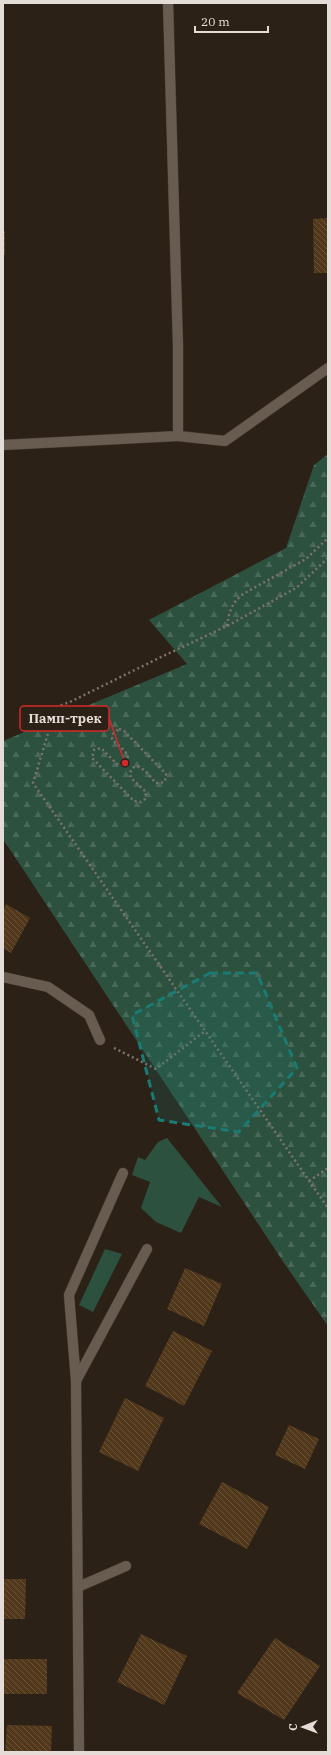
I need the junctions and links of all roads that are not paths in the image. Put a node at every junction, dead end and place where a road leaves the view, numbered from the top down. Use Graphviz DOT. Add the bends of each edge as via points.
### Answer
graph roads {
  1 [pos="168,3"];
  2 [pos="328,368"];
  3 [pos="178,436"];
  4 [pos="3,444"];
  5 [pos="3,977"];
  6 [pos="100,1040"];
  7 [pos="123,1173"];
  8 [pos="147,1249"];
  9 [pos="76,1381"];
  10 [pos="126,1566"];
  11 [pos="78,1588"];
  12 [pos="79,1752"];
  1 -- 3 [label="street" via="178,347"];
  2 -- 3 [label="street" via="225,441"];
  3 -- 4 [label="street"];
  5 -- 6 [label="street" via="48,987 89,1015"];
  7 -- 9 [label="street" via="69,1295"];
  8 -- 9 [label="street"];
  9 -- 11 [label="street"];
  10 -- 11 [label="street"];
  11 -- 12 [label="street"];
}
